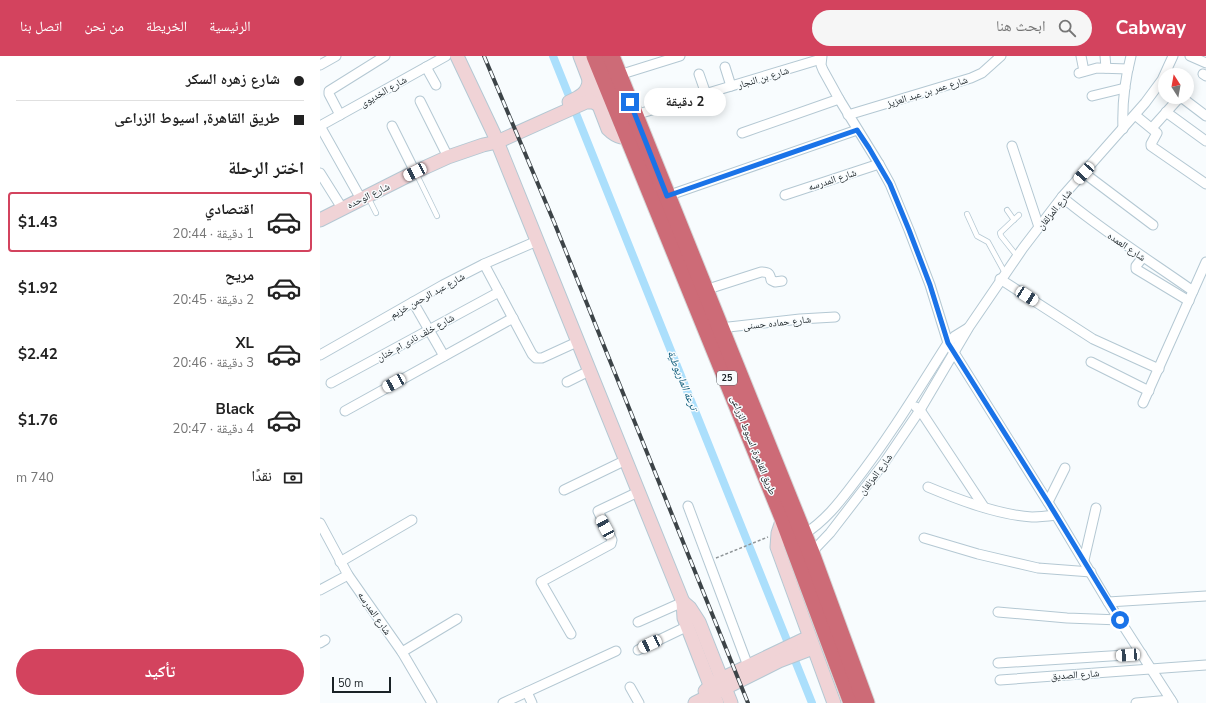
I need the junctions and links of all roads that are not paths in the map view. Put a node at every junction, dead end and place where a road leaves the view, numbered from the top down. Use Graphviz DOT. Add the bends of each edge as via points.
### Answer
graph roads {
  1 [pos="336,56"];
  2 [pos="385,56"];
  3 [pos="446,56"];
  4 [pos="457,56"];
  5 [pos="580,56"];
  6 [pos="595,56"];
  7 [pos="611,56"];
  8 [pos="680,56"];
  9 [pos="1001,56"];
  10 [pos="1081,56"];
  11 [pos="1105,56"];
  12 [pos="1131,56"];
  13 [pos="1173,56"];
  14 [pos="1190,56"];
  15 [pos="822,58"];
  16 [pos="1206,63"];
  17 [pos="320,65"];
  18 [pos="426,66"];
  19 [pos="725,67"];
  20 [pos="1106,68"];
  21 [pos="1128,69"];
  22 [pos="699,74"];
  23 [pos="619,75"];
  24 [pos="589,81"];
  25 [pos="436,85"];
  26 [pos="731,86"];
  27 [pos="1125,88"];
  28 [pos="706,94"];
  29 [pos="1092,96"];
  30 [pos="839,99"];
  31 [pos="581,100"];
  32 [pos="420,101"];
  33 [pos="1173,104"];
  34 [pos="1190,104"];
  35 [pos="599,105"];
  36 [pos="1166,112"];
  37 [pos="340,115"];
  38 [pos="635,115"];
  39 [pos="848,115"];
  40 [pos="1135,115"];
  41 [pos="1206,116"];
  42 [pos="320,126"];
  43 [pos="392,126"];
  44 [pos="1152,128"];
  45 [pos="1123,129"];
  46 [pos="857,130"];
  47 [pos="742,133"];
  48 [pos="635,134"];
  49 [pos="495,138"];
  50 [pos="1206,140"];
  51 [pos="1012,146"];
  52 [pos="448,158"];
  53 [pos="879,164"];
  54 [pos="320,172"];
  55 [pos="415,172"];
  56 [pos="1084,173"];
  57 [pos="1206,184"];
  58 [pos="785,195"];
  59 [pos="667,196"];
  60 [pos="364,197"];
  61 [pos="1062,198"];
  62 [pos="342,208"];
  63 [pos="1007,210"];
  64 [pos="376,213"];
  65 [pos="967,214"];
  66 [pos="1020,215"];
  67 [pos="437,216"];
  68 [pos="320,220"];
  69 [pos="1014,220"];
  70 [pos="1153,225"];
  71 [pos="1039,227"];
  72 [pos="537,241"];
  73 [pos="1017,256"];
  74 [pos="1143,257"];
  75 [pos="1206,262"];
  76 [pos="484,264"];
  77 [pos="1003,276"];
  78 [pos="782,281"];
  79 [pos="705,290"];
  80 [pos="1194,291"];
  81 [pos="499,292"];
  82 [pos="1189,301"];
  83 [pos="413,302"];
  84 [pos="835,317"];
  85 [pos="513,318"];
  86 [pos="969,327"];
  87 [pos="720,328"];
  88 [pos="429,330"];
  89 [pos="578,342"];
  90 [pos="948,343"];
  91 [pos="954,351"];
  92 [pos="320,354"];
  93 [pos="444,356"];
  94 [pos="1091,362"];
  95 [pos="1159,369"];
  96 [pos="589,371"];
  97 [pos="567,382"];
  98 [pos="331,383"];
  99 [pos="1149,391"];
  100 [pos="910,403"];
  101 [pos="1143,403"];
  102 [pos="345,410"];
  103 [pos="920,410"];
  104 [pos="875,456"];
  105 [pos="626,460"];
  106 [pos="884,463"];
  107 [pos="1065,468"];
  108 [pos="928,487"];
  109 [pos="564,490"];
  110 [pos="638,492"];
  111 [pos="1048,502"];
  112 [pos="688,506"];
  113 [pos="984,507"];
  114 [pos="1096,508"];
  115 [pos="788,514"];
  116 [pos="1056,515"];
  117 [pos="412,520"];
  118 [pos="821,522"];
  119 [pos="320,523"];
  120 [pos="830,533"];
  121 [pos="803,535"];
  122 [pos="924,538"];
  123 [pos="811,553"];
  124 [pos="1084,560"];
  125 [pos="340,562"];
  126 [pos="1091,572"];
  127 [pos="348,575"];
  128 [pos="320,590"];
  129 [pos="1206,596"];
  130 [pos="683,602"];
  131 [pos="1108,602"];
  132 [pos="998,612"];
  133 [pos="457,619"];
  134 [pos="1120,620"];
  135 [pos="638,622"];
  136 [pos="686,627"];
  137 [pos="571,634"];
  138 [pos="808,644"];
  139 [pos="638,650"];
  140 [pos="616,651"];
  141 [pos="402,652"];
  142 [pos="1142,654"];
  143 [pos="777,658"];
  144 [pos="998,664"];
  145 [pos="1206,665"];
  146 [pos="748,666"];
  147 [pos="1151,669"];
  148 [pos="1000,680"];
  149 [pos="630,687"];
  150 [pos="717,690"];
  151 [pos="528,692"];
  152 [pos="1172,701"];
  153 [pos="697,702"];
  154 [pos="432,703"];
  155 [pos="503,703"];
  156 [pos="532,703"];
  157 [pos="639,703"];
  158 [pos="731,703"];
  159 [pos="834,703"];
  160 [pos="852,703"];
  161 [pos="866,703"];
  162 [pos="1136,703"];
  1 -- 17 [label="street"];
  2 -- 37 [label="street" via="329,91 328,94"];
  3 -- 18 [label="street, شارع الخديوى"];
  4 -- 49 [label="street"];
  5 -- 24 [label="street"];
  6 -- 48 [label="highway, طريق القاهرة, اسيوط الزراعى / 25"];
  7 -- 23 [label="highway, طريق القاهرة, اسيوط الزراعى / 25"];
  8 -- 23 [label="street"];
  9 -- 39 [label="street, شارع عمر بن عبد العزيز" via="982,73 971,78"];
  10 -- 20 [label="street" via="1082,72"];
  11 -- 20 [label="street"];
  12 -- 21 [label="street"];
  13 -- 40 [label="street, شارع المزلقان" via="1162,80"];
  14 -- 16 [label="street"];
  15 -- 26 [label="street, شارع بن النجار"];
  15 -- 30 [label="street" via="823,70"];
  18 -- 25 [label="street"];
  18 -- 37 [label="street, شارع الخديوى"];
  19 -- 26 [label="street"];
  20 -- 21 [label="street"];
  21 -- 27 [label="street"];
  22 -- 28 [label="street"];
  23 -- 38 [label="highway, طريق القاهرة, اسيوط الزراعى / 25"];
  24 -- 31 [label="street"];
  24 -- 35 [label="street"];
  26 -- 28 [label="street, شارع بن النجار"];
  27 -- 29 [label="street"];
  27 -- 45 [label="street"];
  28 -- 38 [label="street, شارع بن النجار"];
  30 -- 39 [label="street"];
  30 -- 47 [label="street"];
  31 -- 35 [label="street"];
  31 -- 49 [label="street, شارع الوحده"];
  32 -- 52 [label="street"];
  33 -- 36 [label="street"];
  34 -- 41 [label="street"];
  35 -- 48 [label="street" via="608,130 614,135 620,138"];
  36 -- 44 [label="street"];
  36 -- 50 [label="street"];
  37 -- 42 [label="street, شارع الخديوى"];
  38 -- 48 [label="highway, طريق القاهرة, اسيوط الزراعى / 25"];
  39 -- 46 [label="street"];
  40 -- 44 [label="street"];
  40 -- 45 [label="street, شارع المزلقان"];
  42 -- 60 [label="street"];
  43 -- 55 [label="street"];
  44 -- 57 [label="street" via="1157,136 1151,146"];
  45 -- 56 [label="street, شارع المزلقان"];
  46 -- 53 [label="street"];
  46 -- 59 [label="street"];
  48 -- 59 [label="highway, طريق القاهرة, اسيوط الزراعى / 25"];
  48 -- 115 [label="highway, طريق القاهرة, اسيوط الزراعى / 25" via="707,329"];
  49 -- 52 [label="street, شارع الوحده"];
  49 -- 72 [label="street"];
  51 -- 71 [label="street"];
  52 -- 55 [label="street, شارع الوحده"];
  53 -- 58 [label="street, شارع المدرسه"];
  53 -- 90 [label="street" via="909,230"];
  54 -- 62 [label="street"];
  55 -- 60 [label="street, شارع الوحده"];
  55 -- 67 [label="lane"];
  56 -- 61 [label="street, شارع المزلقان"];
  56 -- 70 [label="street"];
  59 -- 79 [label="highway, طريق القاهرة, اسيوط الزراعى / 25"];
  60 -- 62 [label="street, شارع الوحده"];
  60 -- 64 [label="lane"];
  61 -- 71 [label="street, شارع المزلقان"];
  61 -- 74 [label="street, شارع العمده"];
  62 -- 68 [label="street, شارع الوحده"];
  63 -- 69 [label="lane"];
  65 -- 77 [label="lane" via="977,236 988,242"];
  66 -- 69 [label="lane"];
  69 -- 73 [label="lane" via="1000,233"];
  71 -- 73 [label="street, شارع المزلقان"];
  72 -- 76 [label="street, شارع عبد الرحمن خزيم"];
  72 -- 89 [label="street"];
  73 -- 77 [label="street, شارع المزلقان"];
  74 -- 80 [label="street, شارع العمده"];
  74 -- 82 [label="street" via="1136,269"];
  75 -- 80 [label="street"];
  76 -- 81 [label="street"];
  76 -- 83 [label="street, شارع عبد الرحمن خزيم"];
  77 -- 86 [label="street, شارع المزلقان"];
  77 -- 95 [label="street" via="1093,339"];
  78 -- 79 [label="street" via="775,282 771,280 770,274 761,272"];
  79 -- 87 [label="highway, طريق القاهرة, اسيوط الزراعى / 25"];
  80 -- 82 [label="street"];
  81 -- 85 [label="street"];
  81 -- 88 [label="street, شارع خلف نادى ام خنان"];
  82 -- 95 [label="street"];
  83 -- 88 [label="street"];
  83 -- 92 [label="street, شارع عبد الرحمن خزيم"];
  84 -- 87 [label="street, شارع حماده حسنى"];
  85 -- 89 [label="street" via="532,354 539,359"];
  85 -- 93 [label="street"];
  86 -- 90 [label="street, شارع المزلقان"];
  86 -- 91 [label="street, شارع المزلقان"];
  87 -- 115 [label="highway, طريق القاهرة, اسيوط الزراعى / 25"];
  88 -- 93 [label="street"];
  88 -- 98 [label="street, شارع خلف نادى ام خنان"];
  89 -- 96 [label="street"];
  90 -- 91 [label="street"];
  90 -- 100 [label="street, شارع المزلقان"];
  91 -- 103 [label="street, شارع المزلقان"];
  91 -- 111 [label="street"];
  93 -- 102 [label="street"];
  94 -- 99 [label="street"];
  95 -- 99 [label="street"];
  96 -- 97 [label="street"];
  96 -- 105 [label="street"];
  99 -- 101 [label="street"];
  100 -- 103 [label="street"];
  100 -- 104 [label="street, شارع المزلقان"];
  103 -- 106 [label="street, شارع المزلقان"];
  103 -- 113 [label="street"];
  104 -- 106 [label="street"];
  104 -- 118 [label="street, شارع المزلقان"];
  105 -- 109 [label="street"];
  105 -- 110 [label="street"];
  106 -- 120 [label="street, شارع المزلقان"];
  107 -- 111 [label="street"];
  108 -- 113 [label="street"];
  110 -- 130 [label="street"];
  110 -- 137 [label="street" via="598,511 612,540 611,544 541,583"];
  111 -- 116 [label="street"];
  112 -- 146 [label="street"];
  113 -- 116 [label="street" via="1022,516"];
  114 -- 124 [label="street"];
  115 -- 121 [label="highway, طريق القاهرة, اسيوط الزراعى / 25"];
  115 -- 138 [label="street" via="778,533 777,547"];
  115 -- 160 [label="highway, طريق القاهرة, اسيوط الزراعى / 25"];
  116 -- 124 [label="street"];
  117 -- 125 [label="street"];
  118 -- 120 [label="street"];
  118 -- 121 [label="street, شارع المزلقان"];
  119 -- 125 [label="street, شارع المدرسه"];
  120 -- 123 [label="street, شارع المزلقان"];
  121 -- 123 [label="highway, طريق القاهرة, اسيوط الزراعى / 25"];
  122 -- 126 [label="street" via="1038,568"];
  123 -- 161 [label="highway, طريق القاهرة, اسيوط الزراعى / 25"];
  124 -- 126 [label="street"];
  125 -- 127 [label="street, شارع المدرسه"];
  126 -- 131 [label="street"];
  127 -- 128 [label="street"];
  127 -- 141 [label="street, شارع المدرسه"];
  129 -- 131 [label="street"];
  130 -- 135 [label="street"];
  130 -- 136 [label="street" via="682,612"];
  130 -- 150 [label="street" via="699,622"];
  131 -- 134 [label="street"];
  132 -- 134 [label="street"];
  133 -- 141 [label="street"];
  134 -- 142 [label="street"];
  136 -- 139 [label="street"];
  136 -- 150 [label="street"];
  138 -- 143 [label="street"];
  138 -- 159 [label="street"];
  140 -- 151 [label="street"];
  141 -- 154 [label="street, شارع المدرسه"];
  142 -- 144 [label="street"];
  142 -- 147 [label="street"];
  143 -- 146 [label="street"];
  143 -- 150 [label="street"];
  145 -- 147 [label="street, شارع الصديق"];
  146 -- 150 [label="street"];
  147 -- 148 [label="street, شارع الصديق"];
  147 -- 152 [label="street"];
  149 -- 157 [label="street"];
  150 -- 153 [label="street"];
  150 -- 158 [label="street"];
  151 -- 155 [label="street"];
  151 -- 156 [label="street"];
  152 -- 162 [label="street"];
}
